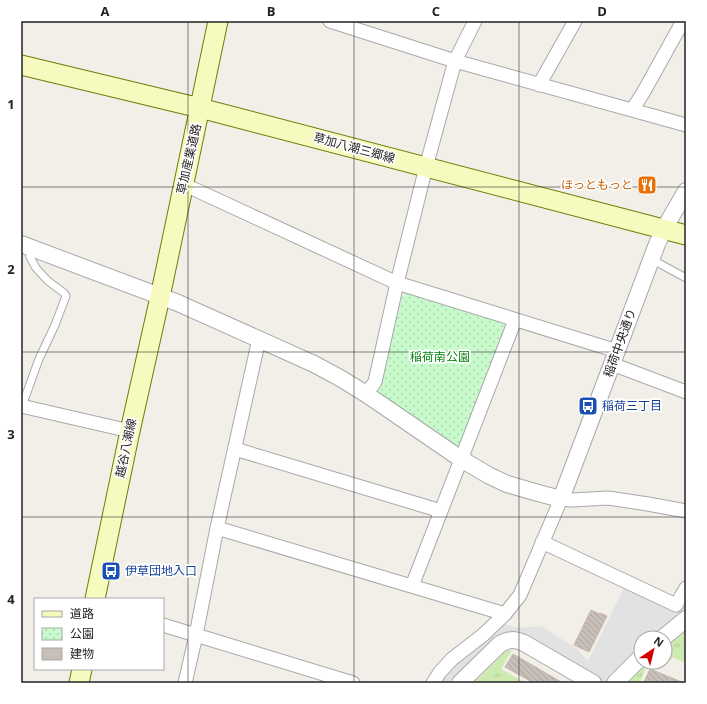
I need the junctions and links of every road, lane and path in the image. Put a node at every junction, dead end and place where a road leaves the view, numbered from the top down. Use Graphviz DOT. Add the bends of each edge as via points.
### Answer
graph roads {
  1 [pos="218,21"];
  2 [pos="330,21"];
  3 [pos="474,21"];
  4 [pos="575,21"];
  5 [pos="683,21"];
  6 [pos="454,61"];
  7 [pos="21,65"];
  8 [pos="539,85"];
  9 [pos="200,108"];
  10 [pos="632,110"];
  11 [pos="686,125"];
  12 [pos="426,167"];
  13 [pos="183,184"];
  14 [pos="686,191"];
  15 [pos="664,229"];
  16 [pos="686,235"];
  17 [pos="25,246"];
  18 [pos="651,259"];
  19 [pos="686,278"];
  20 [pos="397,283"];
  21 [pos="160,297"];
  22 [pos="515,320"];
  23 [pos="259,339"];
  24 [pos="614,358"];
  25 [pos="686,392"];
  26 [pos="366,394"];
  27 [pos="22,406"];
  28 [pos="130,431"];
  29 [pos="235,449"];
  30 [pos="461,459"];
  31 [pos="561,499"];
  32 [pos="441,511"];
  33 [pos="686,511"];
  34 [pos="217,528"];
  35 [pos="542,542"];
  36 [pos="412,586"];
  37 [pos="686,588"];
  38 [pos="95,598"];
  39 [pos="505,614"];
  40 [pos="686,619"];
  41 [pos="164,626"];
  42 [pos="673,630"];
  43 [pos="196,635"];
  44 [pos="633,664"];
  45 [pos="82,670"];
  46 [pos="339,681"];
  47 [pos="79,683"];
  48 [pos="185,683"];
  49 [pos="353,683"];
  50 [pos="432,683"];
  51 [pos="460,683"];
  52 [pos="593,683"];
  53 [pos="615,683"];
  1 -- 9 [label="main road, 草加産業道路"];
  2 -- 6 [label="street"];
  3 -- 6 [label="street"];
  4 -- 8 [label="street"];
  5 -- 10 [label="street"];
  6 -- 8 [label="street"];
  6 -- 12 [label="street"];
  7 -- 9 [label="main road, 草加八潮三郷線"];
  8 -- 10 [label="street"];
  9 -- 12 [label="main road, 草加八潮三郷線"];
  9 -- 13 [label="main road, 草加産業道路"];
  10 -- 11 [label="street"];
  12 -- 15 [label="main road, 草加八潮三郷線"];
  12 -- 20 [label="street"];
  13 -- 20 [label="street"];
  13 -- 21 [label="main road, 草加産業道路"];
  14 -- 15 [label="street, 稲荷中央通り"];
  15 -- 16 [label="main road, 草加八潮三郷線"];
  15 -- 18 [label="street, 稲荷中央通り"];
  17 -- 21 [label="street"];
  17 -- 27 [label="lane" via="36,268 66,296"];
  18 -- 19 [label="lane"];
  18 -- 24 [label="street, 稲荷中央通り"];
  20 -- 22 [label="street"];
  20 -- 26 [label="street" via="375,382"];
  21 -- 23 [label="street"];
  21 -- 28 [label="main road, 越谷八潮線"];
  22 -- 24 [label="street"];
  22 -- 30 [label="street"];
  23 -- 26 [label="street" via="314,364"];
  23 -- 29 [label="street"];
  24 -- 25 [label="street"];
  24 -- 31 [label="street, 稲荷中央通り"];
  26 -- 30 [label="street"];
  27 -- 28 [label="street"];
  28 -- 38 [label="main road, 越谷八潮線"];
  29 -- 32 [label="street"];
  29 -- 34 [label="street"];
  30 -- 31 [label="street" via="508,484"];
  30 -- 32 [label="street"];
  31 -- 33 [label="street" via="608,498"];
  31 -- 35 [label="street"];
  32 -- 36 [label="street"];
  34 -- 36 [label="street"];
  34 -- 43 [label="street"];
  35 -- 37 [label="street" via="676,605"];
  35 -- 39 [label="street" via="520,595"];
  36 -- 39 [label="street"];
  39 -- 50 [label="street" via="452,660"];
  40 -- 42 [label="street"];
  41 -- 43 [label="street"];
  43 -- 46 [label="street"];
  43 -- 48 [label="street"];
  44 -- 53 [label="street"];
  45 -- 47 [label="main road"];
  46 -- 49 [label="street"];
  51 -- 52 [label="street" via="500,644 507,640 517,640"];
}
